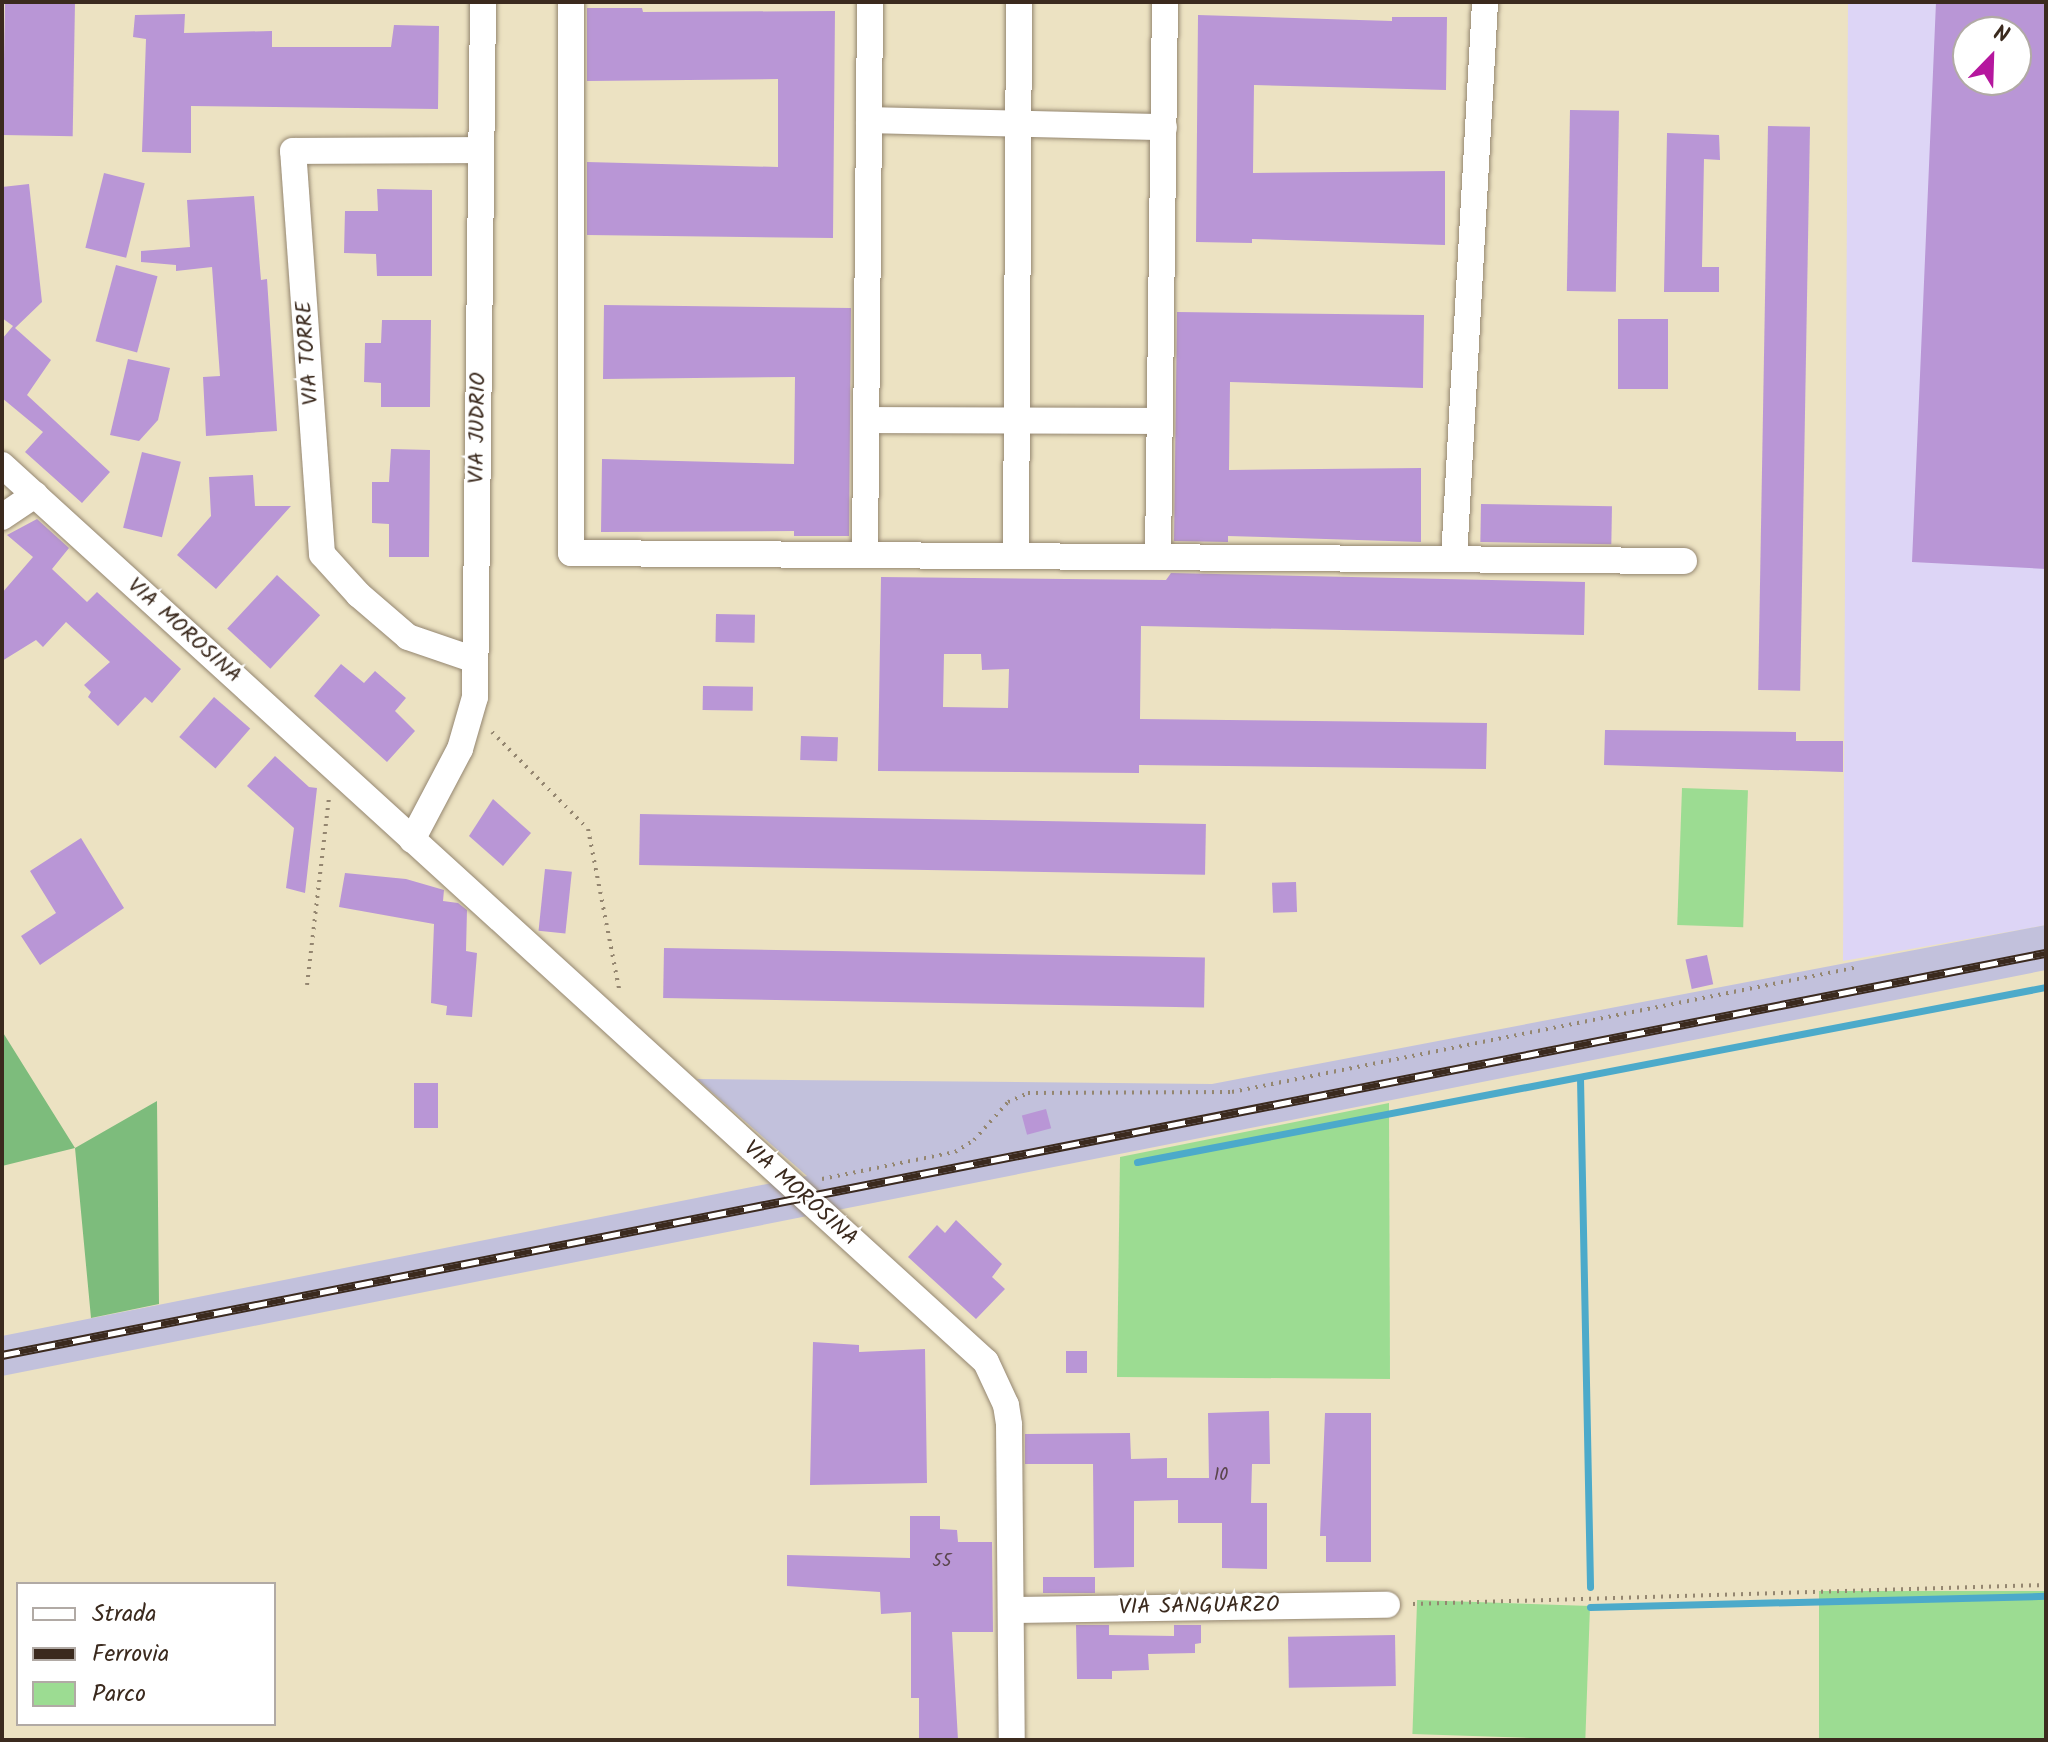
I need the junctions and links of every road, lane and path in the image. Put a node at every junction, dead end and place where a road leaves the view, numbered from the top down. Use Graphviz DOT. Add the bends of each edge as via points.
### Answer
graph roads {
  1 [pos="483,2"];
  2 [pos="571,2"];
  3 [pos="870,2"];
  4 [pos="1019,2"];
  5 [pos="1165,2"];
  6 [pos="1485,2"];
  7 [pos="869,120"];
  8 [pos="1018,124"];
  9 [pos="1164,127"];
  10 [pos="481,150"];
  11 [pos="867,420"];
  12 [pos="1017,420"];
  13 [pos="1160,421"];
  14 [pos="2,465"];
  15 [pos="35,495"];
  16 [pos="2,517"];
  17 [pos="865,555"];
  18 [pos="1016,556"];
  19 [pos="1158,557"];
  20 [pos="1454,559"];
  21 [pos="1684,561"];
  22 [pos="475,660"];
  23 [pos="473,713"];
  24 [pos="332,768"];
  25 [pos="412,840"];
  26 [pos="1858,967"];
  27 [pos="307,985"];
  28 [pos="628,1034"];
  29 [pos="788,1185"];
  30 [pos="2046,1585"];
  31 [pos="1387,1605"];
  32 [pos="1011,1610"];
  33 [pos="1012,1740"];
  1 -- 10 [label="street, VIA JUDRIO"];
  2 -- 17 [label="street" via="571,553"];
  3 -- 7 [label="street"];
  4 -- 8 [label="street"];
  5 -- 9 [label="street"];
  6 -- 20 [label="street"];
  7 -- 8 [label="street"];
  7 -- 11 [label="street"];
  8 -- 9 [label="street"];
  8 -- 12 [label="street"];
  9 -- 13 [label="street"];
  10 -- 22 [label="street, VIA JUDRIO"];
  10 -- 22 [label="street, VIA TORRE" via="293,151 322,554 408,637"];
  11 -- 12 [label="street"];
  11 -- 17 [label="street"];
  12 -- 13 [label="street"];
  12 -- 18 [label="street"];
  13 -- 19 [label="street"];
  14 -- 15 [label="street, VIA MOROSINA"];
  15 -- 16 [label="street"];
  15 -- 24 [label="street, VIA MOROSINA"];
  17 -- 18 [label="street"];
  18 -- 19 [label="street"];
  19 -- 20 [label="street"];
  20 -- 21 [label="street"];
  22 -- 23 [label="street, VIA JUDRIO"];
  23 -- 25 [label="street, VIA JUDRIO"];
  23 -- 28 [label="path" via="588,829"];
  24 -- 25 [label="street, VIA MOROSINA"];
  24 -- 27 [label="path"];
  25 -- 28 [label="street, VIA MOROSINA"];
  26 -- 29 [label="path" via="1232,1092 1028,1093 1008,1102 974,1140 955,1152"];
  28 -- 29 [label="street, VIA MOROSINA"];
  29 -- 32 [label="street, VIA MOROSINA" via="967,1344 997,1381 1009,1425"];
  30 -- 31 [label="path"];
  31 -- 32 [label="street, VIA SANGUARZO"];
  32 -- 33 [label="street, VIA MOROSINA"];
}
